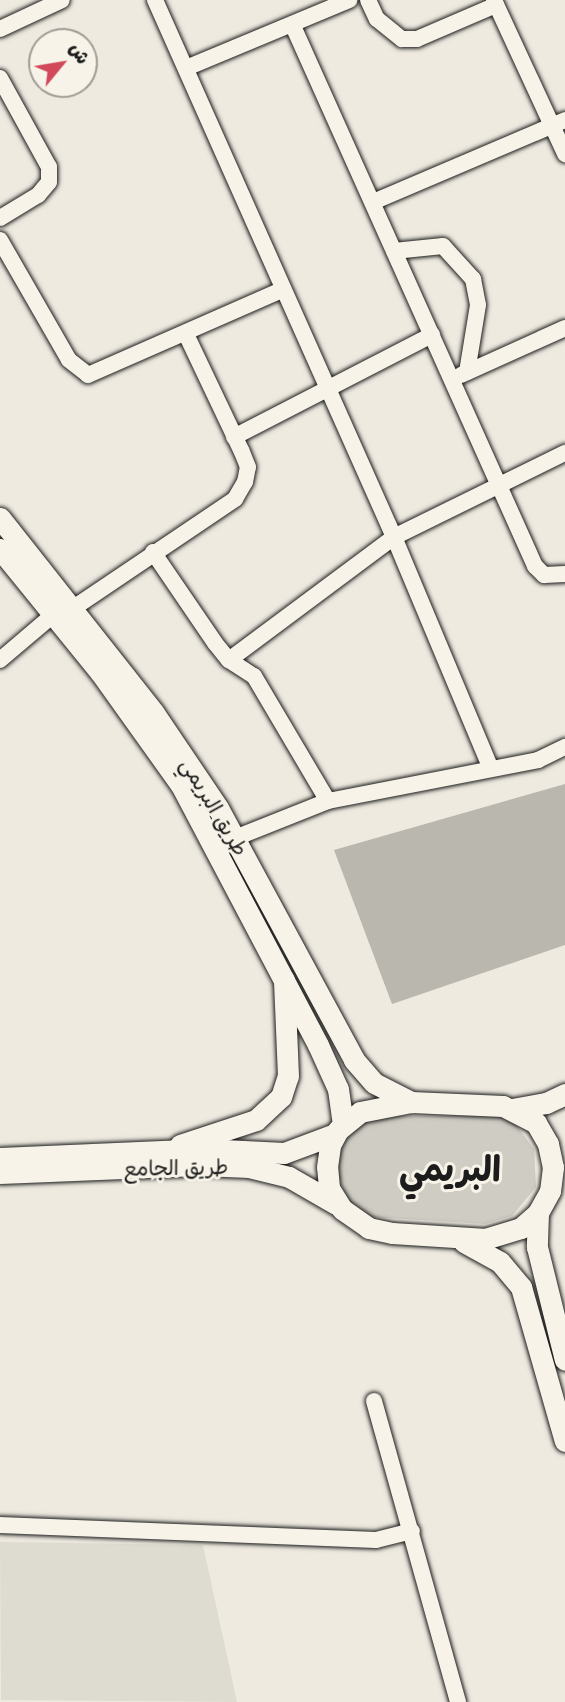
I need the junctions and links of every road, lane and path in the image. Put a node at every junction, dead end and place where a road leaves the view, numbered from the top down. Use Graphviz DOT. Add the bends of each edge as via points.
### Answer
graph roads {
  1 [pos="62,0"];
  2 [pos="155,0"];
  3 [pos="349,0"];
  4 [pos="368,0"];
  5 [pos="495,2"];
  6 [pos="293,26"];
  7 [pos="0,29"];
  8 [pos="186,68"];
  9 [pos="0,78"];
  10 [pos="559,123"];
  11 [pos="565,154"];
  12 [pos="373,202"];
  13 [pos="0,218"];
  14 [pos="0,240"];
  15 [pos="394,251"];
  16 [pos="282,290"];
  17 [pos="565,328"];
  18 [pos="186,334"];
  19 [pos="432,335"];
  20 [pos="460,376"];
  21 [pos="325,387"];
  22 [pos="234,437"];
  23 [pos="565,453"];
  24 [pos="499,484"];
  25 [pos="0,518"];
  26 [pos="394,537"];
  27 [pos="0,549"];
  28 [pos="153,552"];
  29 [pos="565,574"];
  30 [pos="63,612"];
  31 [pos="0,660"];
  32 [pos="229,660"];
  33 [pos="565,747"];
  34 [pos="490,767"];
  35 [pos="328,801"];
  36 [pos="235,838"];
  37 [pos="284,978"];
  38 [pos="565,1094"];
  39 [pos="411,1102"];
  40 [pos="512,1109"];
  41 [pos="339,1129"];
  42 [pos="565,1141"];
  43 [pos="167,1151"];
  44 [pos="0,1158"];
  45 [pos="0,1173"];
  46 [pos="552,1174"];
  47 [pos="342,1209"];
  48 [pos="538,1213"];
  49 [pos="449,1237"];
  50 [pos="565,1360"];
  51 [pos="374,1401"];
  52 [pos="565,1441"];
  53 [pos="0,1525"];
  54 [pos="412,1531"];
  55 [pos="458,1702"];
  1 -- 7 [label="street"];
  2 -- 8 [label="street"];
  3 -- 6 [label="street"];
  4 -- 5 [label="street" via="377,19 391,32 410,39"];
  5 -- 10 [label="street"];
  6 -- 8 [label="street"];
  6 -- 12 [label="street"];
  8 -- 16 [label="street"];
  9 -- 13 [label="street" via="48,167 48,182 38,194"];
  10 -- 11 [label="street"];
  10 -- 12 [label="street"];
  12 -- 15 [label="street"];
  14 -- 18 [label="street" via="69,360 88,375"];
  15 -- 19 [label="street"];
  15 -- 20 [label="street" via="443,246 473,279 478,304"];
  16 -- 18 [label="street"];
  16 -- 21 [label="street"];
  17 -- 20 [label="street"];
  18 -- 22 [label="street"];
  19 -- 20 [label="street"];
  19 -- 21 [label="street"];
  20 -- 24 [label="street"];
  21 -- 22 [label="street"];
  21 -- 26 [label="street"];
  22 -- 28 [label="street" via="248,467 235,499"];
  23 -- 24 [label="street"];
  24 -- 26 [label="street"];
  24 -- 29 [label="street" via="536,566 544,575"];
  25 -- 30 [label="main road, طريق البريمي"];
  26 -- 32 [label="street"];
  26 -- 34 [label="street"];
  27 -- 30 [label="main road, طريق البريمي"];
  28 -- 30 [label="street"];
  28 -- 32 [label="street"];
  30 -- 31 [label="street"];
  30 -- 36 [label="main road, طريق البريمي" via="154,713"];
  30 -- 37 [label="main road, طريق البريمي" via="181,785"];
  32 -- 35 [label="street" via="254,676"];
  33 -- 34 [label="street" via="538,760"];
  34 -- 35 [label="street"];
  35 -- 36 [label="street"];
  36 -- 39 [label="main road, طريق البريمي" via="354,1060 374,1083"];
  37 -- 41 [label="main road, طريق البريمي" via="338,1089"];
  37 -- 43 [label="main road" via="288,1076 281,1097 256,1120"];
  38 -- 40 [label="main road"];
  39 -- 40 [label="main road"];
  39 -- 41 [label="main road" via="386,1104"];
  40 -- 46 [label="main road" via="536,1123 548,1144"];
  41 -- 43 [label="main road, طريق الجامع" via="284,1153"];
  41 -- 47 [label="main road" via="330,1144 328,1178"];
  42 -- 46 [label="main road"];
  43 -- 44 [label="main road, طريق الجامع"];
  45 -- 47 [label="main road, طريق الجامع" via="249,1167 308,1185"];
  46 -- 48 [label="main road" via="550,1191"];
  47 -- 49 [label="main road" via="369,1228"];
  48 -- 49 [label="main road" via="508,1234"];
  48 -- 50 [label="main road" via="537,1247"];
  49 -- 52 [label="main road" via="500,1262 521,1287"];
  51 -- 54 [label="street"];
  53 -- 54 [label="street" via="376,1540"];
  54 -- 55 [label="street"];
}
